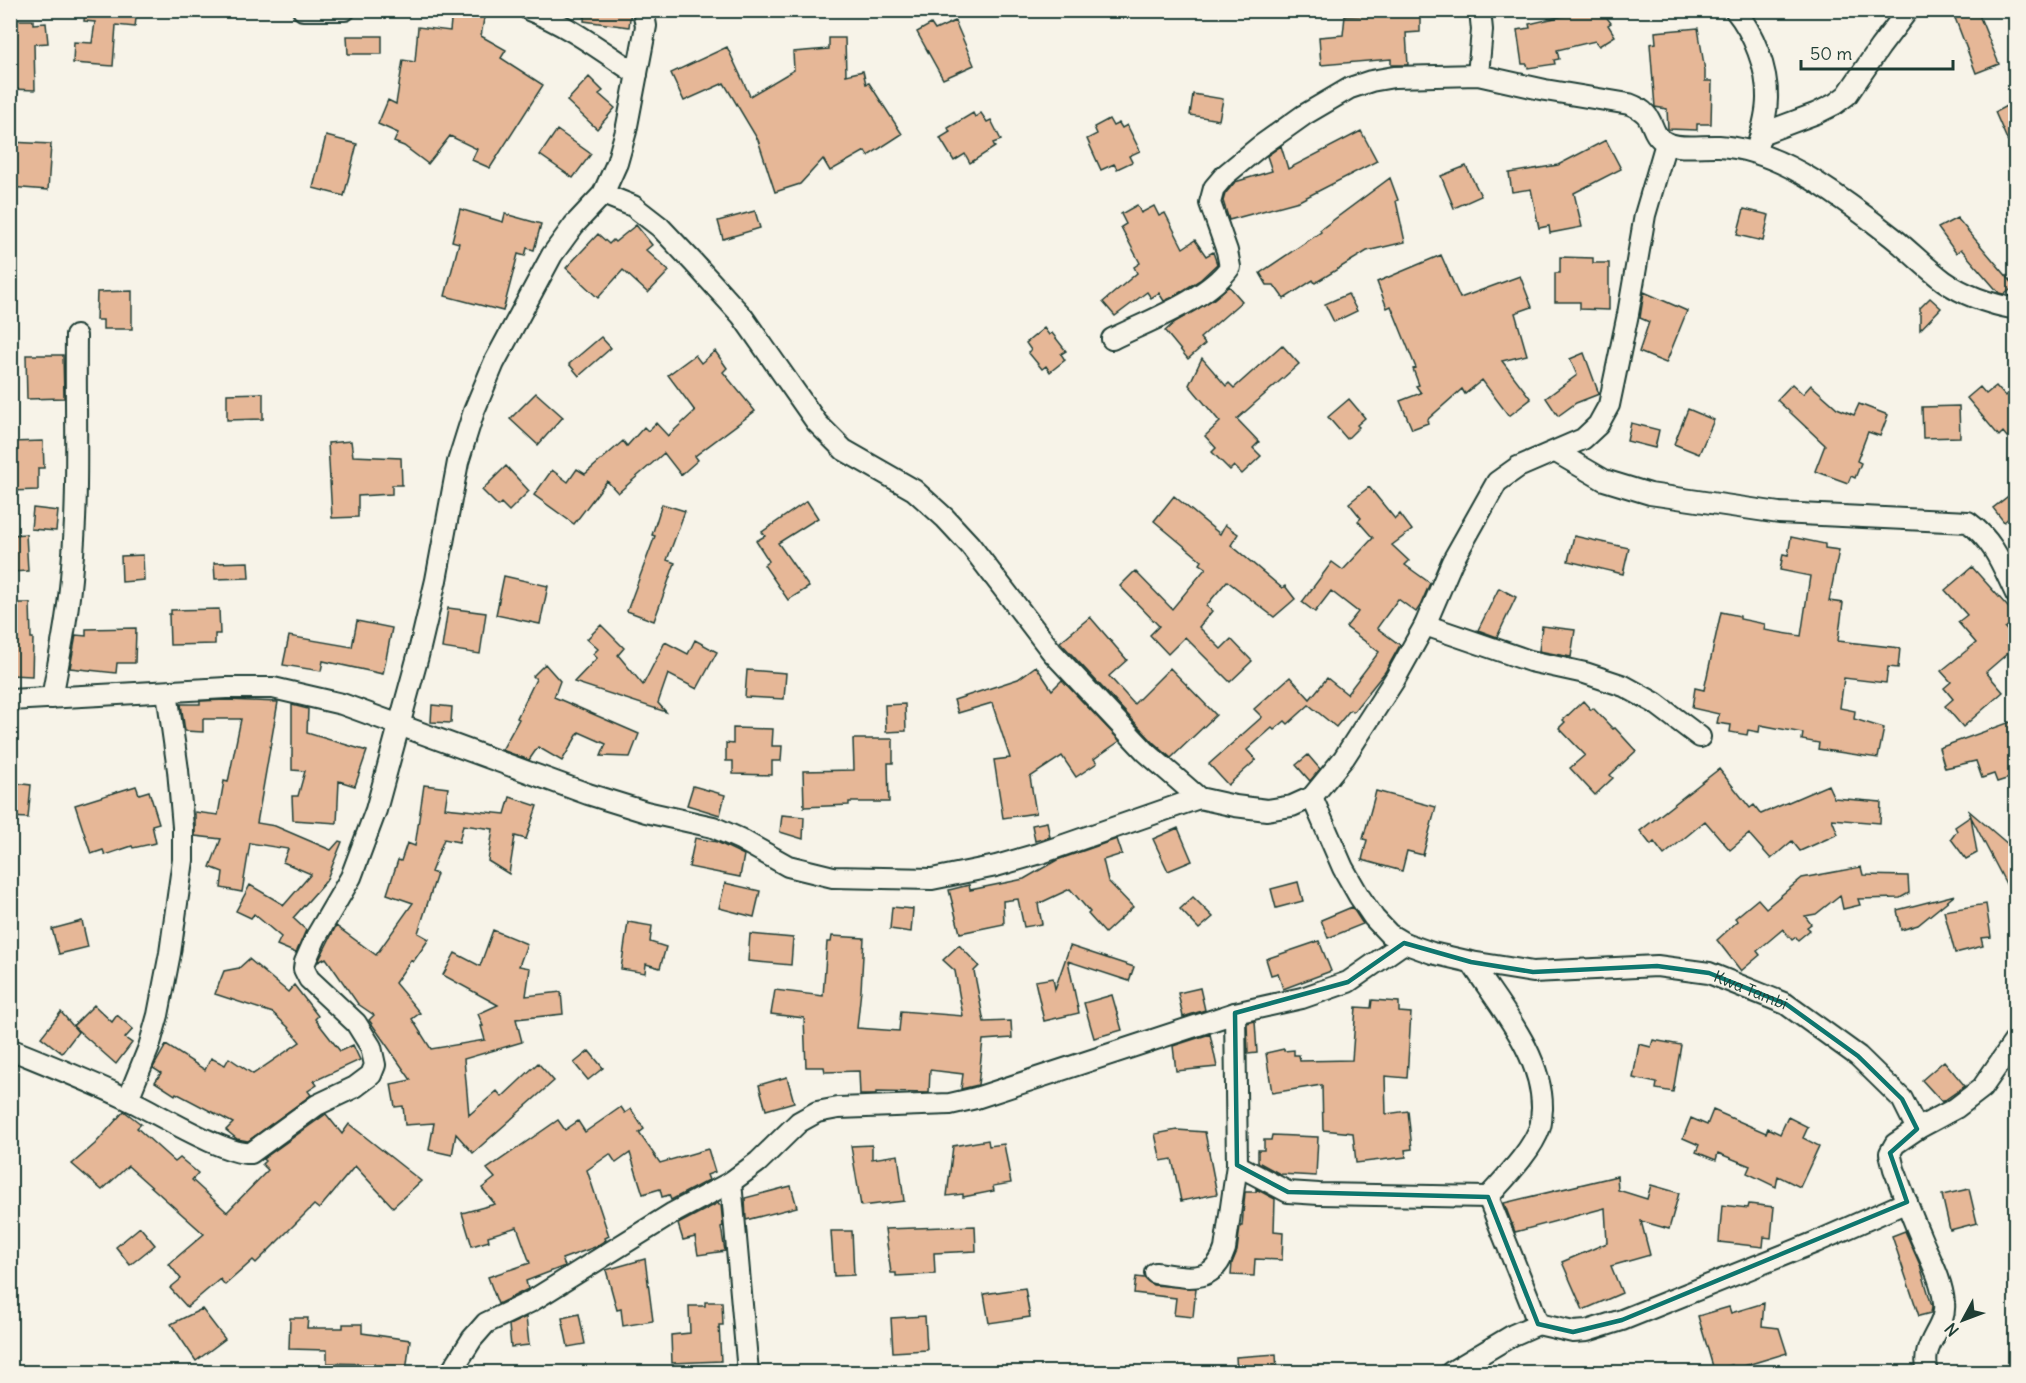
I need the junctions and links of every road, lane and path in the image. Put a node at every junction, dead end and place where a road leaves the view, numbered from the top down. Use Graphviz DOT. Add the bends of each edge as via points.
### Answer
graph roads {
  1 [pos="303,10"];
  2 [pos="345,10"];
  3 [pos="529,10"];
  4 [pos="643,10"];
  5 [pos="1480,10"];
  6 [pos="1735,10"];
  7 [pos="1908,10"];
  8 [pos="637,74"];
  9 [pos="1478,75"];
  10 [pos="1666,143"];
  11 [pos="1758,143"];
  12 [pos="603,194"];
  13 [pos="2016,309"];
  14 [pos="76,336"];
  15 [pos="1113,339"];
  16 [pos="1556,452"];
  17 [pos="2016,594"];
  18 [pos="1425,625"];
  19 [pos="167,692"];
  20 [pos="52,698"];
  21 [pos="10,700"];
  22 [pos="399,724"];
  23 [pos="1700,737"];
  24 [pos="1312,797"];
  25 [pos="1198,798"];
  26 [pos="1404,943"];
  27 [pos="1471,962"];
  28 [pos="1235,1013"];
  29 [pos="2016,1039"];
  30 [pos="10,1049"];
  31 [pos="128,1099"];
  32 [pos="1917,1129"];
  33 [pos="1238,1165"];
  34 [pos="731,1182"];
  35 [pos="1488,1197"];
  36 [pos="1907,1202"];
  37 [pos="1155,1273"];
  38 [pos="1538,1324"];
  39 [pos="1925,1370"];
  40 [pos="451,1372"];
  41 [pos="748,1372"];
  42 [pos="1451,1372"];
  1 -- 2 [label="street"];
  3 -- 8 [label="street" via="589,42"];
  4 -- 8 [label="street" via="646,26"];
  5 -- 9 [label="street"];
  6 -- 11 [label="street" via="1753,40 1764,73 1765,121"];
  7 -- 11 [label="street" via="1847,95"];
  8 -- 12 [label="street" via="620,152"];
  9 -- 10 [label="street" via="1641,108 1649,116 1656,135"];
  9 -- 15 [label="street" via="1394,77 1361,84 1304,115 1225,175 1214,188 1210,203 1230,267 1222,278 1201,295"];
  10 -- 11 [label="street"];
  10 -- 16 [label="street" via="1645,215 1609,405 1598,425 1583,439"];
  11 -- 13 [label="street" via="1891,236 1945,282 1986,303"];
  12 -- 22 [label="street" via="552,255 494,363 474,411 458,462 436,580"];
  12 -- 25 [label="street" via="633,206 660,227 742,316 817,423 844,450 914,490 945,518 1052,652 1146,752"];
  14 -- 20 [label="street" via="72,566"];
  16 -- 17 [label="street" via="1604,480 1650,495 1779,513 1968,522 1993,546"];
  16 -- 18 [label="street" via="1518,467 1497,482 1452,562"];
  18 -- 23 [label="street" via="1530,661 1624,686 1655,703"];
  18 -- 24 [label="street" via="1344,758"];
  19 -- 20 [label="street"];
  19 -- 22 [label="street" via="273,688 342,704"];
  19 -- 31 [label="street" via="178,770 183,860 158,1015"];
  20 -- 21 [label="street"];
  22 -- 25 [label="street" via="588,794 712,827 788,866 833,877 932,879 996,866"];
  22 -- 31 [label="street" via="376,810 351,877 316,937 304,969 309,979 356,1023 371,1047 375,1065 371,1076 317,1106 246,1154 221,1146"];
  24 -- 25 [label="street" via="1292,806 1267,810"];
  24 -- 26 [label="street, Kwa Tambi" via="1359,896 1389,934"];
  26 -- 27 [label="street, Kwa Tambi"];
  26 -- 28 [label="street" via="1348,982 1302,998"];
  27 -- 32 [label="street, Kwa Tambi" via="1533,972 1657,966 1709,973 1786,1004 1858,1056 1902,1100"];
  27 -- 35 [label="street" via="1518,1034 1534,1064 1542,1094 1541,1125 1535,1137"];
  28 -- 33 [label="street"];
  28 -- 34 [label="street" via="976,1098 950,1104 838,1107 817,1112 799,1122"];
  29 -- 32 [label="street" via="1982,1088 1956,1108"];
  30 -- 31 [label="street"];
  32 -- 36 [label="street" via="1895,1144 1890,1153"];
  33 -- 35 [label="street" via="1288,1192"];
  33 -- 37 [label="street" via="1220,1262 1204,1276"];
  34 -- 40 [label="street" via="673,1213 530,1302 486,1323"];
  34 -- 41 [label="street"];
  35 -- 38 [label="street"];
  36 -- 38 [label="street" via="1816,1242 1587,1331"];
  36 -- 39 [label="street" via="1940,1280 1945,1304 1943,1318 1927,1350"];
  38 -- 42 [label="street"];
}
